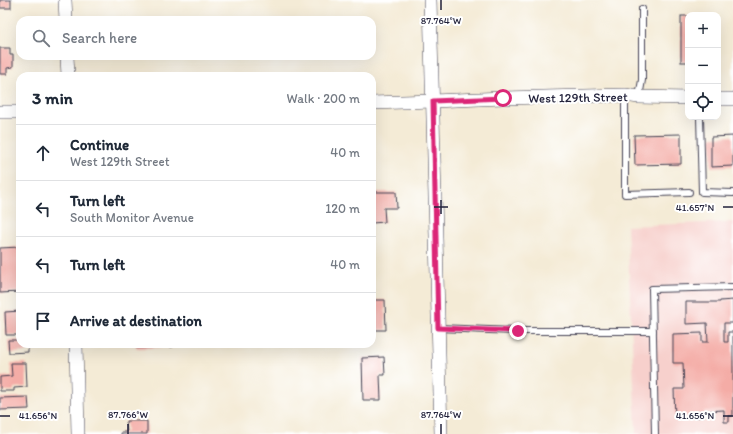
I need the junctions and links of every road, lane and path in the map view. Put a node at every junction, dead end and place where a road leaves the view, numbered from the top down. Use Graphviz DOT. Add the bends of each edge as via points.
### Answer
graph roads {
  1 [pos="65,0"];
  2 [pos="430,0"];
  3 [pos="642,9"];
  4 [pos="66,16"];
  5 [pos="67,60"];
  6 [pos="68,72"];
  7 [pos="625,96"];
  8 [pos="640,97"];
  9 [pos="685,98"];
  10 [pos="721,99"];
  11 [pos="733,99"];
  12 [pos="433,101"];
  13 [pos="376,103"];
  14 [pos="0,112"];
  15 [pos="16,112"];
  16 [pos="700,120"];
  17 [pos="689,192"];
  18 [pos="733,193"];
  19 [pos="733,287"];
  20 [pos="438,328"];
  21 [pos="653,331"];
  22 [pos="76,348"];
  23 [pos="78,434"];
  24 [pos="441,434"];
  25 [pos="656,434"];
  1 -- 4 [label="street"];
  2 -- 12 [label="street"];
  3 -- 8 [label="lane"];
  5 -- 6 [label="street"];
  7 -- 8 [label="street, West 129th Street"];
  7 -- 12 [label="street, West 129th Street"];
  7 -- 17 [label="lane" via="625,194"];
  8 -- 9 [label="street, West 129th Street"];
  10 -- 11 [label="street"];
  12 -- 13 [label="street, West 129th Street"];
  12 -- 20 [label="street"];
  14 -- 15 [label="street"];
  16 -- 18 [label="lane" via="702,192"];
  19 -- 21 [label="lane" via="652,289"];
  20 -- 21 [label="lane"];
  20 -- 24 [label="street"];
  21 -- 25 [label="lane"];
  22 -- 23 [label="street"];
}
